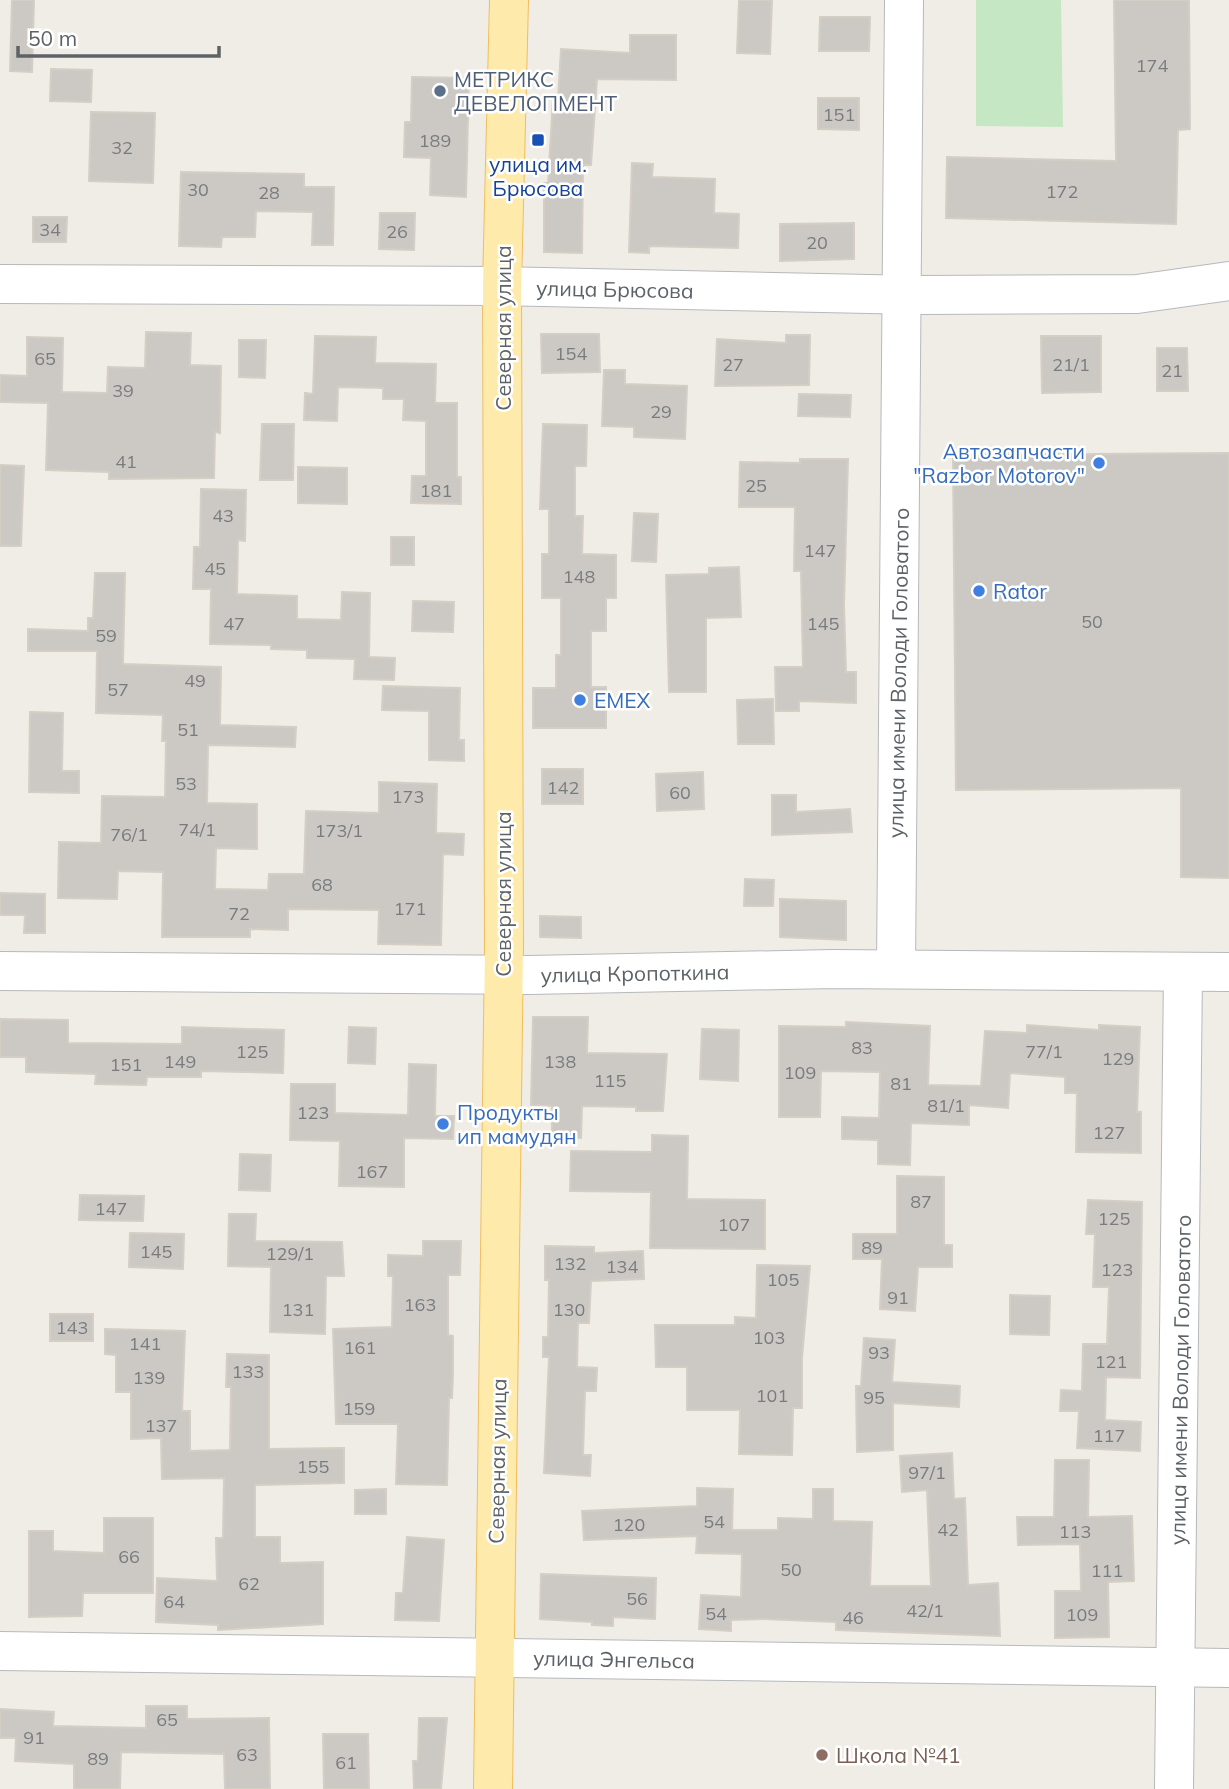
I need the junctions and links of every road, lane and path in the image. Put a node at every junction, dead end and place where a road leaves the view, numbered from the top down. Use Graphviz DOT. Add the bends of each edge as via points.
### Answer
graph roads {
  1 [pos="509,0"];
  2 [pos="904,0"];
  3 [pos="1229,281"];
  4 [pos="0,284"];
  5 [pos="502,286"];
  6 [pos="900,294"];
  7 [pos="896,969"];
  8 [pos="0,971"];
  9 [pos="1183,972"];
  10 [pos="1229,972"];
  11 [pos="502,974"];
  12 [pos="0,1651"];
  13 [pos="495,1658"];
  14 [pos="1176,1668"];
  15 [pos="1229,1668"];
  16 [pos="493,1789"];
  17 [pos="1174,1789"];
  1 -- 5 [label="main road, Северная улица"];
  2 -- 6 [label="street, улица имени Володи Головатого"];
  3 -- 6 [label="street, улица Брюсова" via="1137,294"];
  4 -- 5 [label="street, улица Брюсова"];
  5 -- 6 [label="street, улица Брюсова"];
  5 -- 11 [label="main road, Северная улица"];
  6 -- 7 [label="street, улица имени Володи Головатого"];
  7 -- 9 [label="street, улица Кропоткина"];
  7 -- 11 [label="street, улица Кропоткина"];
  8 -- 11 [label="street, улица Кропоткина"];
  9 -- 10 [label="street, улица Кропоткина"];
  9 -- 14 [label="street, улица имени Володи Головатого"];
  11 -- 13 [label="main road, Северная улица"];
  12 -- 13 [label="street, улица Энгельса"];
  13 -- 14 [label="street, улица Энгельса"];
  13 -- 16 [label="main road, Северная улица"];
  14 -- 15 [label="street, улица Энгельса"];
  14 -- 17 [label="street, улица имени Володи Головатого"];
}
